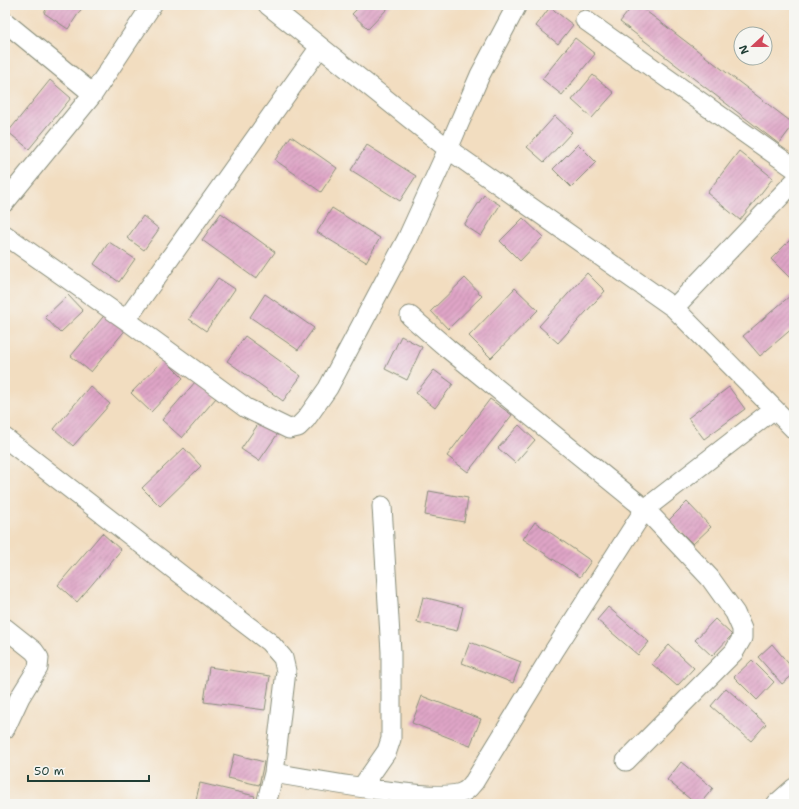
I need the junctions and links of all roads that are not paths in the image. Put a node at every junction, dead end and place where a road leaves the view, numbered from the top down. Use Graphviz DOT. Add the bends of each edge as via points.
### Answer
graph roads {
  1 [pos="152,5"];
  2 [pos="268,5"];
  3 [pos="517,5"];
  4 [pos="585,20"];
  5 [pos="5,22"];
  6 [pos="320,47"];
  7 [pos="93,94"];
  8 [pos="448,149"];
  9 [pos="794,168"];
  10 [pos="794,182"];
  11 [pos="5,202"];
  12 [pos="5,235"];
  13 [pos="674,308"];
  14 [pos="410,316"];
  15 [pos="126,320"];
  16 [pos="774,409"];
  17 [pos="794,429"];
  18 [pos="5,438"];
  19 [pos="382,506"];
  20 [pos="645,509"];
  21 [pos="5,628"];
  22 [pos="5,729"];
  23 [pos="626,761"];
  24 [pos="274,772"];
  25 [pos="362,787"];
  26 [pos="794,788"];
  27 [pos="266,804"];
  28 [pos="776,804"];
  1 -- 7 [label="street"];
  2 -- 6 [label="street"];
  3 -- 8 [label="street" via="480,75"];
  4 -- 9 [label="street"];
  5 -- 7 [label="street"];
  6 -- 8 [label="street"];
  6 -- 15 [label="street"];
  7 -- 11 [label="street"];
  8 -- 13 [label="street"];
  8 -- 15 [label="street" via="407,239 331,381 298,427 289,429 246,408"];
  10 -- 13 [label="street"];
  12 -- 15 [label="street"];
  13 -- 16 [label="street"];
  14 -- 20 [label="street"];
  16 -- 17 [label="street"];
  16 -- 20 [label="street"];
  18 -- 24 [label="street" via="270,642 283,658 286,672"];
  19 -- 25 [label="street" via="391,652 391,739"];
  20 -- 23 [label="street" via="710,578 735,613 742,629 742,638 734,652"];
  20 -- 25 [label="street" via="474,782 465,792 430,795"];
  21 -- 22 [label="street" via="39,658 38,668 20,697"];
  24 -- 25 [label="street"];
  24 -- 27 [label="street"];
  26 -- 28 [label="street"];
}
